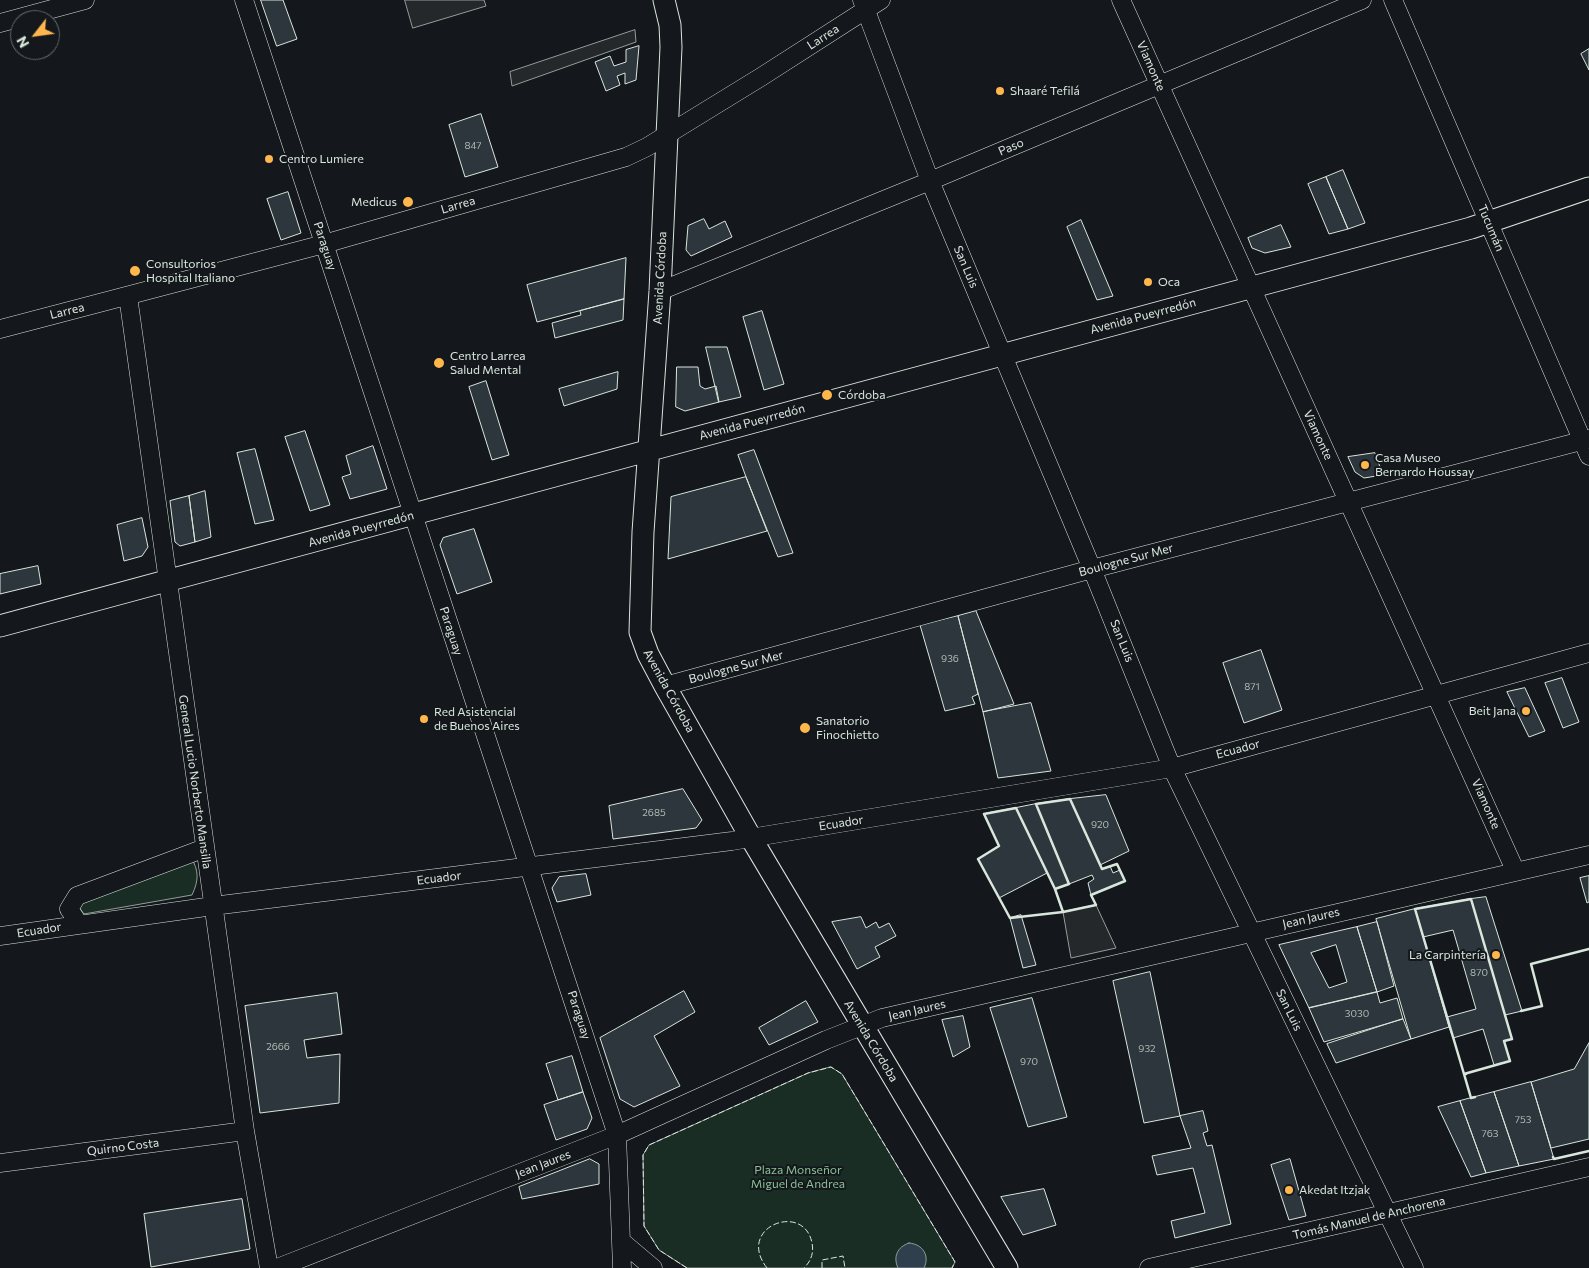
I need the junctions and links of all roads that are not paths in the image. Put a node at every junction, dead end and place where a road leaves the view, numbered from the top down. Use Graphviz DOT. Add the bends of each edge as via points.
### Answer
graph roads {
  1 [pos="85,0"];
  2 [pos="244,0"];
  3 [pos="664,0"];
  4 [pos="881,0"];
  5 [pos="1121,0"];
  6 [pos="1362,0"];
  7 [pos="1393,0"];
  8 [pos="864,5"];
  9 [pos="0,23"];
  10 [pos="1160,84"];
  11 [pos="667,135"];
  12 [pos="930,181"];
  13 [pos="1589,188"];
  14 [pos="1489,223"];
  15 [pos="324,244"];
  16 [pos="1250,287"];
  17 [pos="660,291"];
  18 [pos="128,296"];
  19 [pos="0,329"];
  20 [pos="1002,354"];
  21 [pos="1587,445"];
  22 [pos="648,451"];
  23 [pos="1349,502"];
  24 [pos="412,515"];
  25 [pos="1092,569"];
  26 [pos="168,582"];
  27 [pos="0,626"];
  28 [pos="1589,653"];
  29 [pos="665,686"];
  30 [pos="1437,694"];
  31 [pos="1172,768"];
  32 [pos="751,838"];
  33 [pos="205,848"];
  34 [pos="1589,854"];
  35 [pos="531,867"];
  36 [pos="1515,870"];
  37 [pos="213,906"];
  38 [pos="79,924"];
  39 [pos="1252,932"];
  40 [pos="0,936"];
  41 [pos="861,1026"];
  42 [pos="245,1131"];
  43 [pos="617,1135"];
  44 [pos="0,1163"];
  45 [pos="1589,1167"];
  46 [pos="1388,1214"];
  47 [pos="621,1241"];
  48 [pos="268,1268"];
  49 [pos="277,1268"];
  50 [pos="622,1268"];
  51 [pos="653,1268"];
  52 [pos="1008,1268"];
  53 [pos="1149,1268"];
  54 [pos="1414,1268"];
  1 -- 9 [label="street"];
  2 -- 15 [label="street, Paraguay"];
  3 -- 11 [label="main road, Avenida Córdoba" via="670,34"];
  4 -- 8 [label="street, Larrea"];
  5 -- 10 [label="street, Viamonte"];
  6 -- 10 [label="street, Paso"];
  7 -- 14 [label="street, Tucumán"];
  8 -- 11 [label="street, Larrea"];
  8 -- 12 [label="street, San Luis"];
  10 -- 12 [label="street, Paso"];
  10 -- 16 [label="street, Viamonte"];
  11 -- 15 [label="street, Larrea" via="626,157"];
  11 -- 17 [label="main road, Avenida Córdoba"];
  12 -- 17 [label="street, Paso"];
  12 -- 20 [label="street, San Luis"];
  13 -- 14 [label="main road, Avenida Pueyrredón"];
  14 -- 16 [label="main road, Avenida Pueyrredón"];
  14 -- 21 [label="street, Tucumán"];
  15 -- 18 [label="street, Larrea"];
  15 -- 24 [label="street, Paraguay"];
  16 -- 20 [label="main road, Avenida Pueyrredón"];
  16 -- 23 [label="street, Viamonte"];
  17 -- 22 [label="main road, Avenida Córdoba"];
  18 -- 19 [label="street, Larrea"];
  18 -- 26 [label="street, General Lucio Norberto Mansilla"];
  20 -- 22 [label="main road, Avenida Pueyrredón"];
  20 -- 25 [label="street, San Luis"];
  21 -- 23 [label="street, Boulogne Sur Mer"];
  22 -- 24 [label="main road, Avenida Pueyrredón"];
  22 -- 29 [label="main road, Avenida Córdoba" via="639,620 643,644"];
  23 -- 25 [label="street, Boulogne Sur Mer"];
  23 -- 30 [label="street, Viamonte"];
  24 -- 26 [label="main road, Avenida Pueyrredón"];
  24 -- 35 [label="street, Paraguay"];
  25 -- 29 [label="street, Boulogne Sur Mer"];
  25 -- 31 [label="street, San Luis"];
  26 -- 27 [label="main road, Avenida Pueyrredón"];
  26 -- 33 [label="street, General Lucio Norberto Mansilla"];
  28 -- 30 [label="street, Ecuador"];
  29 -- 32 [label="main road, Avenida Córdoba"];
  30 -- 31 [label="street, Ecuador"];
  30 -- 36 [label="street, Viamonte"];
  31 -- 32 [label="street, Ecuador"];
  31 -- 39 [label="street, San Luis"];
  32 -- 35 [label="street, Ecuador"];
  32 -- 41 [label="main road, Avenida Córdoba"];
  33 -- 37 [label="street, General Lucio Norberto Mansilla"];
  33 -- 38 [label="street, Ecuador" via="77,896 69,909"];
  34 -- 36 [label="street, Jean Jaures"];
  35 -- 37 [label="street, Ecuador"];
  35 -- 43 [label="street, Paraguay"];
  36 -- 39 [label="street, Jean Jaures"];
  37 -- 38 [label="street, Ecuador"];
  37 -- 42 [label="street, General Lucio Norberto Mansilla"];
  38 -- 40 [label="street, Ecuador"];
  39 -- 41 [label="street, Jean Jaures" via="882,1018"];
  39 -- 46 [label="street, San Luis"];
  41 -- 43 [label="street, Jean Jaures"];
  41 -- 52 [label="main road, Avenida Córdoba"];
  42 -- 44 [label="street, Quirno Costa"];
  42 -- 48 [label="street, General Lucio Norberto Mansilla"];
  43 -- 47 [label="street, Paraguay"];
  43 -- 49 [label="street, Jean Jaures"];
  45 -- 46 [label="street, Tomás Manuel de Anchorena"];
  46 -- 53 [label="street, Tomás Manuel de Anchorena"];
  46 -- 54 [label="street, San Luis"];
  47 -- 50 [label="street, Paraguay"];
  47 -- 51 [label="street"];
}
